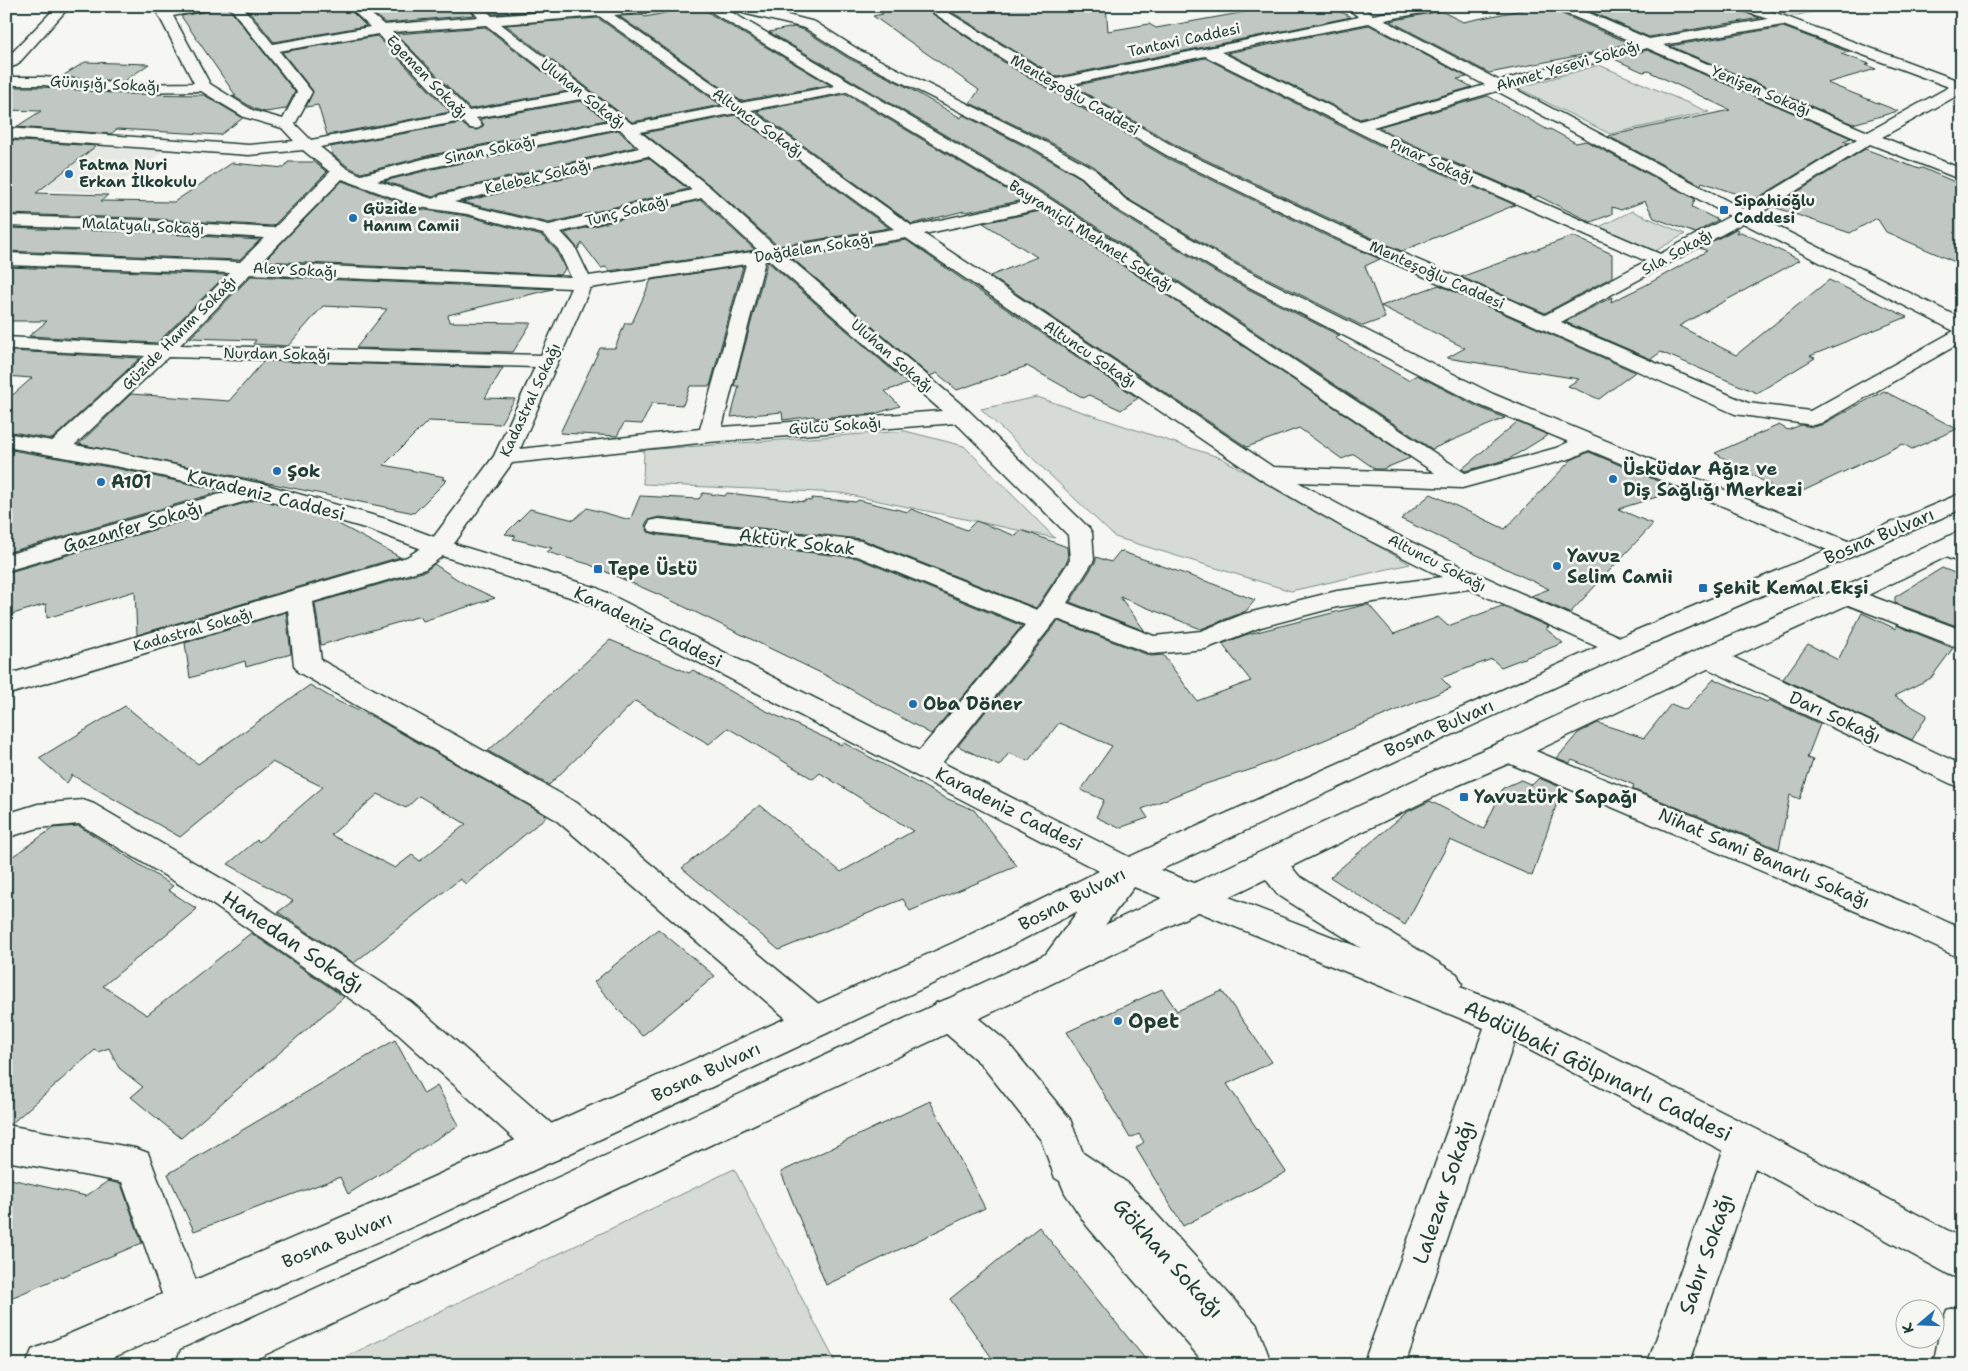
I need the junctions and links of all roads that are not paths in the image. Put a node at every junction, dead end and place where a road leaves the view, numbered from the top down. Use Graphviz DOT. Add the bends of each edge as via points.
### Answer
graph roads {
  1 [pos="64,6"];
  2 [pos="204,6"];
  3 [pos="235,6"];
  4 [pos="354,6"];
  5 [pos="474,6"];
  6 [pos="677,6"];
  7 [pos="711,6"];
  8 [pos="729,6"];
  9 [pos="929,6"];
  10 [pos="1350,6"];
  11 [pos="1437,6"];
  12 [pos="1561,6"];
  13 [pos="1744,6"];
  14 [pos="597,9"];
  15 [pos="1371,19"];
  16 [pos="488,20"];
  17 [pos="1783,21"];
  18 [pos="381,29"];
  19 [pos="1648,43"];
  20 [pos="268,49"];
  21 [pos="1207,51"];
  22 [pos="6,65"];
  23 [pos="6,81"];
  24 [pos="1054,84"];
  25 [pos="1498,86"];
  26 [pos="204,87"];
  27 [pos="1961,87"];
  28 [pos="846,88"];
  29 [pos="584,94"];
  30 [pos="738,108"];
  31 [pos="464,116"];
  32 [pos="287,125"];
  33 [pos="625,126"];
  34 [pos="1357,127"];
  35 [pos="6,133"];
  36 [pos="1869,138"];
  37 [pos="307,146"];
  38 [pos="498,149"];
  39 [pos="651,150"];
  40 [pos="1962,175"];
  41 [pos="350,176"];
  42 [pos="705,192"];
  43 [pos="425,203"];
  44 [pos="1044,203"];
  45 [pos="1743,216"];
  46 [pos="6,221"];
  47 [pos="549,230"];
  48 [pos="909,232"];
  49 [pos="279,234"];
  50 [pos="766,256"];
  51 [pos="6,260"];
  52 [pos="1661,261"];
  53 [pos="244,268"];
  54 [pos="583,283"];
  55 [pos="1545,323"];
  56 [pos="1962,328"];
  57 [pos="1962,334"];
  58 [pos="6,343"];
  59 [pos="163,351"];
  60 [pos="549,360"];
  61 [pos="961,416"];
  62 [pos="709,435"];
  63 [pos="6,440"];
  64 [pos="1588,442"];
  65 [pos="57,449"];
  66 [pos="505,457"];
  67 [pos="1268,474"];
  68 [pos="1462,481"];
  69 [pos="259,490"];
  70 [pos="1962,500"];
  71 [pos="658,526"];
  72 [pos="439,547"];
  73 [pos="1955,547"];
  74 [pos="1846,549"];
  75 [pos="6,563"];
  76 [pos="1470,581"];
  77 [pos="1848,596"];
  78 [pos="300,599"];
  79 [pos="1047,614"];
  80 [pos="1962,640"];
  81 [pos="1620,646"];
  82 [pos="1708,657"];
  83 [pos="6,685"];
  84 [pos="1509,752"];
  85 [pos="924,765"];
  86 [pos="1962,778"];
  87 [pos="6,826"];
  88 [pos="1270,863"];
  89 [pos="1128,871"];
  90 [pos="1195,897"];
  91 [pos="1962,945"];
  92 [pos="1056,964"];
  93 [pos="948,1014"];
  94 [pos="1504,1020"];
  95 [pos="815,1022"];
  96 [pos="6,1143"];
  97 [pos="1745,1144"];
  98 [pos="548,1145"];
  99 [pos="1068,1165"];
  100 [pos="1962,1260"];
  101 [pos="185,1305"];
  102 [pos="1962,1325"];
  103 [pos="47,1365"];
  104 [pos="196,1365"];
  105 [pos="1238,1365"];
  106 [pos="1251,1365"];
  107 [pos="1384,1365"];
  108 [pos="1668,1365"];
  109 [pos="1954,1365"];
  1 -- 22 [label="street"];
  2 -- 26 [label="street" via="165,14"];
  3 -- 20 [label="street"];
  4 -- 18 [label="street, Egemen Sokağı"];
  5 -- 16 [label="street, Uluhan Sokağı"];
  6 -- 14 [label="street"];
  7 -- 28 [label="street, Bayramiçli Mehmet Sokağı"];
  8 -- 64 [label="street" via="810,25 854,53 1088,173 1119,203 1225,267 1485,399"];
  9 -- 24 [label="street, Menteşoğlu Caddesi"];
  10 -- 15 [label="street"];
  11 -- 15 [label="street, Tantavi Caddesi"];
  12 -- 19 [label="street, Yenişen Sokağı"];
  13 -- 17 [label="street"];
  14 -- 16 [label="street"];
  14 -- 30 [label="street, Altuncu Sokağı"];
  15 -- 21 [label="street, Tantavi Caddesi"];
  15 -- 25 [label="street"];
  16 -- 18 [label="street"];
  16 -- 29 [label="street, Uluhan Sokağı"];
  17 -- 19 [label="street, Ahmet Yesevi Sokağı"];
  17 -- 27 [label="street"];
  18 -- 20 [label="street"];
  18 -- 31 [label="street, Egemen Sokağı"];
  19 -- 25 [label="street, Ahmet Yesevi Sokağı"];
  19 -- 36 [label="street, Yenişen Sokağı"];
  20 -- 32 [label="street" via="305,92"];
  21 -- 24 [label="street, Tantavi Caddesi"];
  21 -- 34 [label="street, Pınar Sokağı"];
  23 -- 26 [label="street, Günışığı Sokağı" via="124,88"];
  24 -- 55 [label="street, Menteşoğlu Caddesi" via="1174,153 1338,232"];
  25 -- 34 [label="street, Ahmet Yesevi Sokağı"];
  25 -- 45 [label="street"];
  26 -- 32 [label="street" via="249,114"];
  27 -- 36 [label="street, Sıla Sokağı"];
  28 -- 30 [label="street, Sinan Sokağı"];
  28 -- 44 [label="street, Bayramiçli Mehmet Sokağı"];
  29 -- 31 [label="street"];
  29 -- 33 [label="street, Uluhan Sokağı"];
  30 -- 33 [label="street, Sinan Sokağı"];
  30 -- 48 [label="street, Altuncu Sokağı"];
  31 -- 37 [label="street"];
  31 -- 38 [label="street, Egemen Sokağı"];
  32 -- 37 [label="street"];
  33 -- 38 [label="street, Sinan Sokağı"];
  33 -- 39 [label="street, Uluhan Sokağı"];
  34 -- 52 [label="street, Pınar Sokağı"];
  35 -- 37 [label="street" via="249,150"];
  36 -- 40 [label="street, Yenişen Sokağı"];
  36 -- 45 [label="street, Sıla Sokağı"];
  37 -- 41 [label="street"];
  38 -- 41 [label="street, Sinan Sokağı"];
  39 -- 42 [label="street, Uluhan Sokağı"];
  39 -- 43 [label="street, Kelebek Sokağı"];
  41 -- 43 [label="street"];
  41 -- 49 [label="street, Güzide Hanım Sokağı"];
  42 -- 47 [label="street, Tunç Sokağı"];
  42 -- 50 [label="street, Uluhan Sokağı"];
  43 -- 47 [label="street" via="467,209"];
  44 -- 48 [label="street, Dağdelen Sokağı"];
  44 -- 68 [label="street, Bayramiçli Mehmet Sokağı"];
  45 -- 52 [label="street, Sıla Sokağı"];
  45 -- 56 [label="street"];
  46 -- 49 [label="street, Malatyalı Sokağı"];
  47 -- 54 [label="street" via="566,247"];
  48 -- 50 [label="street, Dağdelen Sokağı"];
  48 -- 67 [label="street, Altuncu Sokağı"];
  49 -- 53 [label="street, Güzide Hanım Sokağı"];
  50 -- 54 [label="street, Dağdelen Sokağı"];
  50 -- 61 [label="street, Uluhan Sokağı"];
  50 -- 62 [label="street"];
  51 -- 53 [label="street, Alev Sokağı"];
  52 -- 55 [label="street, Sıla Sokağı"];
  53 -- 54 [label="street, Alev Sokağı"];
  53 -- 59 [label="street, Güzide Hanım Sokağı"];
  54 -- 60 [label="street, Kadastral Sokağı"];
  55 -- 57 [label="street, Menteşoğlu Caddesi" via="1743,409 1813,418"];
  58 -- 59 [label="street, Nurdan Sokağı"];
  59 -- 60 [label="street, Nurdan Sokağı"];
  59 -- 65 [label="street, Güzide Hanım Sokağı"];
  60 -- 66 [label="street, Kadastral Sokağı"];
  61 -- 62 [label="street, Gülcü Sokağı"];
  61 -- 79 [label="street, Uluhan Sokağı" via="1080,533 1082,560"];
  62 -- 66 [label="street, Gülcü Sokağı"];
  63 -- 65 [label="street, Karadeniz Caddesi"];
  64 -- 68 [label="street" via="1564,453"];
  64 -- 74 [label="street"];
  65 -- 69 [label="street, Karadeniz Caddesi"];
  66 -- 72 [label="street, Kadastral Sokağı"];
  67 -- 68 [label="street"];
  67 -- 76 [label="street, Altuncu Sokağı"];
  69 -- 72 [label="street, Karadeniz Caddesi" via="378,524"];
  69 -- 75 [label="street, Gazanfer Sokağı"];
  70 -- 74 [label="street, Bosna Bulvarı"];
  71 -- 79 [label="street, Aktürk Sokak" via="861,550"];
  72 -- 78 [label="street, Kadastral Sokağı" via="416,563"];
  72 -- 85 [label="street, Karadeniz Caddesi" via="588,594"];
  73 -- 77 [label="street, Bosna Bulvarı"];
  74 -- 81 [label="street, Bosna Bulvarı"];
  76 -- 79 [label="street, Aktürk Sokak" via="1338,598 1253,620 1205,640 1152,645"];
  76 -- 81 [label="street, Altuncu Sokağı"];
  77 -- 80 [label="street"];
  77 -- 82 [label="street, Bosna Bulvarı"];
  78 -- 83 [label="street, Kadastral Sokağı"];
  78 -- 95 [label="street" via="308,665 566,811"];
  79 -- 85 [label="street, Uluhan Sokağı"];
  81 -- 89 [label="street, Bosna Bulvarı"];
  82 -- 84 [label="street, Bosna Bulvarı"];
  82 -- 86 [label="street, Darı Sokağı"];
  84 -- 88 [label="street, Bosna Bulvarı"];
  84 -- 91 [label="street, Nihat Sami Banarlı Sokağı" via="1906,918"];
  85 -- 89 [label="street, Karadeniz Caddesi"];
  87 -- 98 [label="street, Hanedan Sokağı" via="38,816 83,812 222,895 399,1012"];
  88 -- 90 [label="street, Bosna Bulvarı"];
  88 -- 94 [label="street" via="1288,885"];
  89 -- 90 [label="street, Karadeniz Caddesi"];
  89 -- 92 [label="street"];
  89 -- 95 [label="street, Bosna Bulvarı" via="965,953"];
  90 -- 92 [label="street, Bosna Bulvarı"];
  90 -- 94 [label="street, Abdülbaki Gölpınarlı Caddesi"];
  92 -- 93 [label="street, Bosna Bulvarı"];
  93 -- 99 [label="street, Gökhan Sokağı" via="977,1062 1042,1141"];
  93 -- 104 [label="street, Bosna Bulvarı"];
  94 -- 97 [label="street, Abdülbaki Gölpınarlı Caddesi"];
  94 -- 107 [label="street, Lalezar Sokağı"];
  95 -- 98 [label="street, Bosna Bulvarı"];
  96 -- 101 [label="street" via="135,1166"];
  97 -- 100 [label="street, Abdülbaki Gölpınarlı Caddesi"];
  97 -- 108 [label="street, Sabır Sokağı"];
  98 -- 101 [label="street, Bosna Bulvarı"];
  99 -- 105 [label="street, Gökhan Sokağı" via="1101,1212 1230,1361"];
  99 -- 106 [label="street, Gökhan Sokağı" via="1115,1197 1242,1340"];
  101 -- 103 [label="street, Bosna Bulvarı"];
  102 -- 109 [label="street"];
}
